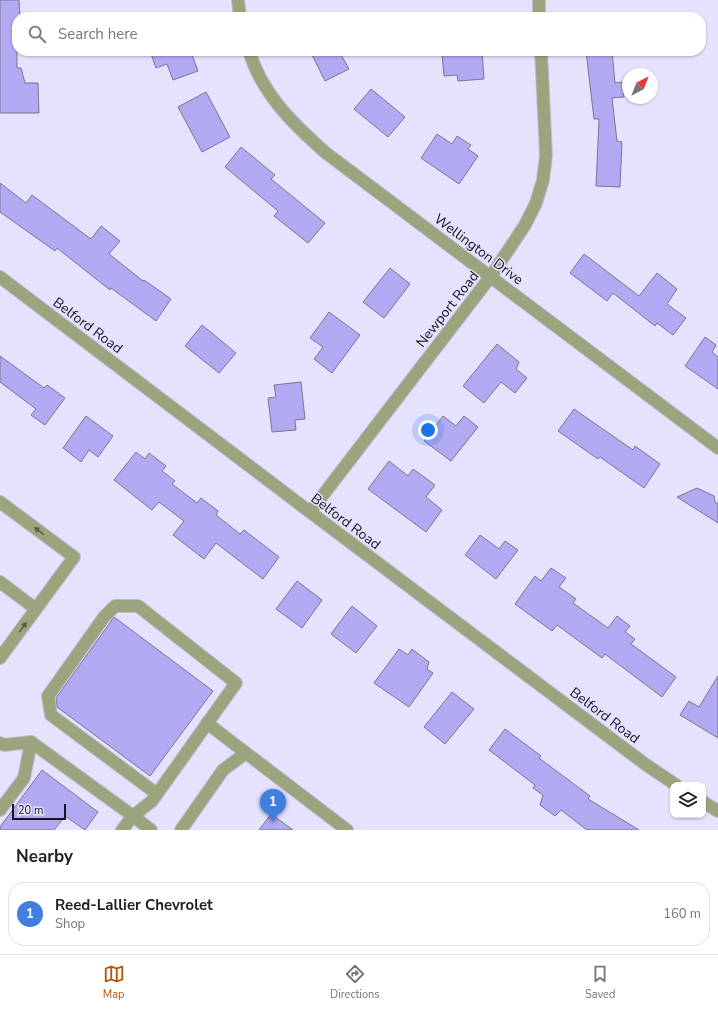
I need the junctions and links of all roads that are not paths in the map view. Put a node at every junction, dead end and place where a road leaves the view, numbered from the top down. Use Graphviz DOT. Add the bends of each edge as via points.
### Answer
graph roads {
  1 [pos="238,0"];
  2 [pos="539,0"];
  3 [pos="239,12"];
  4 [pos="539,12"];
  5 [pos="250,56"];
  6 [pos="541,56"];
  7 [pos="491,276"];
  8 [pos="0,277"];
  9 [pos="718,448"];
  10 [pos="0,502"];
  11 [pos="310,512"];
  12 [pos="0,582"];
  13 [pos="36,609"];
  14 [pos="0,658"];
  15 [pos="207,723"];
  16 [pos="31,742"];
  17 [pos="1,746"];
  18 [pos="246,753"];
  19 [pos="672,782"];
  20 [pos="157,794"];
  21 [pos="706,804"];
  22 [pos="0,810"];
  23 [pos="718,811"];
  24 [pos="132,816"];
  25 [pos="122,830"];
  26 [pos="151,830"];
  27 [pos="181,830"];
  28 [pos="347,830"];
  1 -- 3 [label="street"];
  2 -- 4 [label="street"];
  5 -- 7 [label="street, Wellington Drive" via="261,80 298,129 326,153"];
  6 -- 7 [label="street, Newport Road" via="546,155 542,180 536,203 525,225"];
  7 -- 9 [label="street, Wellington Drive"];
  7 -- 11 [label="street, Newport Road"];
  8 -- 11 [label="street, Belford Road"];
  13 -- 10 [label="street, one-way" via="74,557"];
  11 -- 19 [label="street, Belford Road"];
  12 -- 13 [label="street"];
  14 -- 13 [label="street, one-way"];
  15 -- 18 [label="street"];
  15 -- 20 [label="street"];
  15 -- 20 [label="street" via="236,683 138,606 115,606 48,696 51,715"];
  16 -- 17 [label="street"];
  16 -- 22 [label="street" via="24,778"];
  16 -- 24 [label="street"];
  18 -- 27 [label="street" via="223,770"];
  18 -- 28 [label="street"];
  20 -- 24 [label="street"];
  21 -- 23 [label="street"];
  24 -- 25 [label="street"];
  24 -- 26 [label="street"];
}
